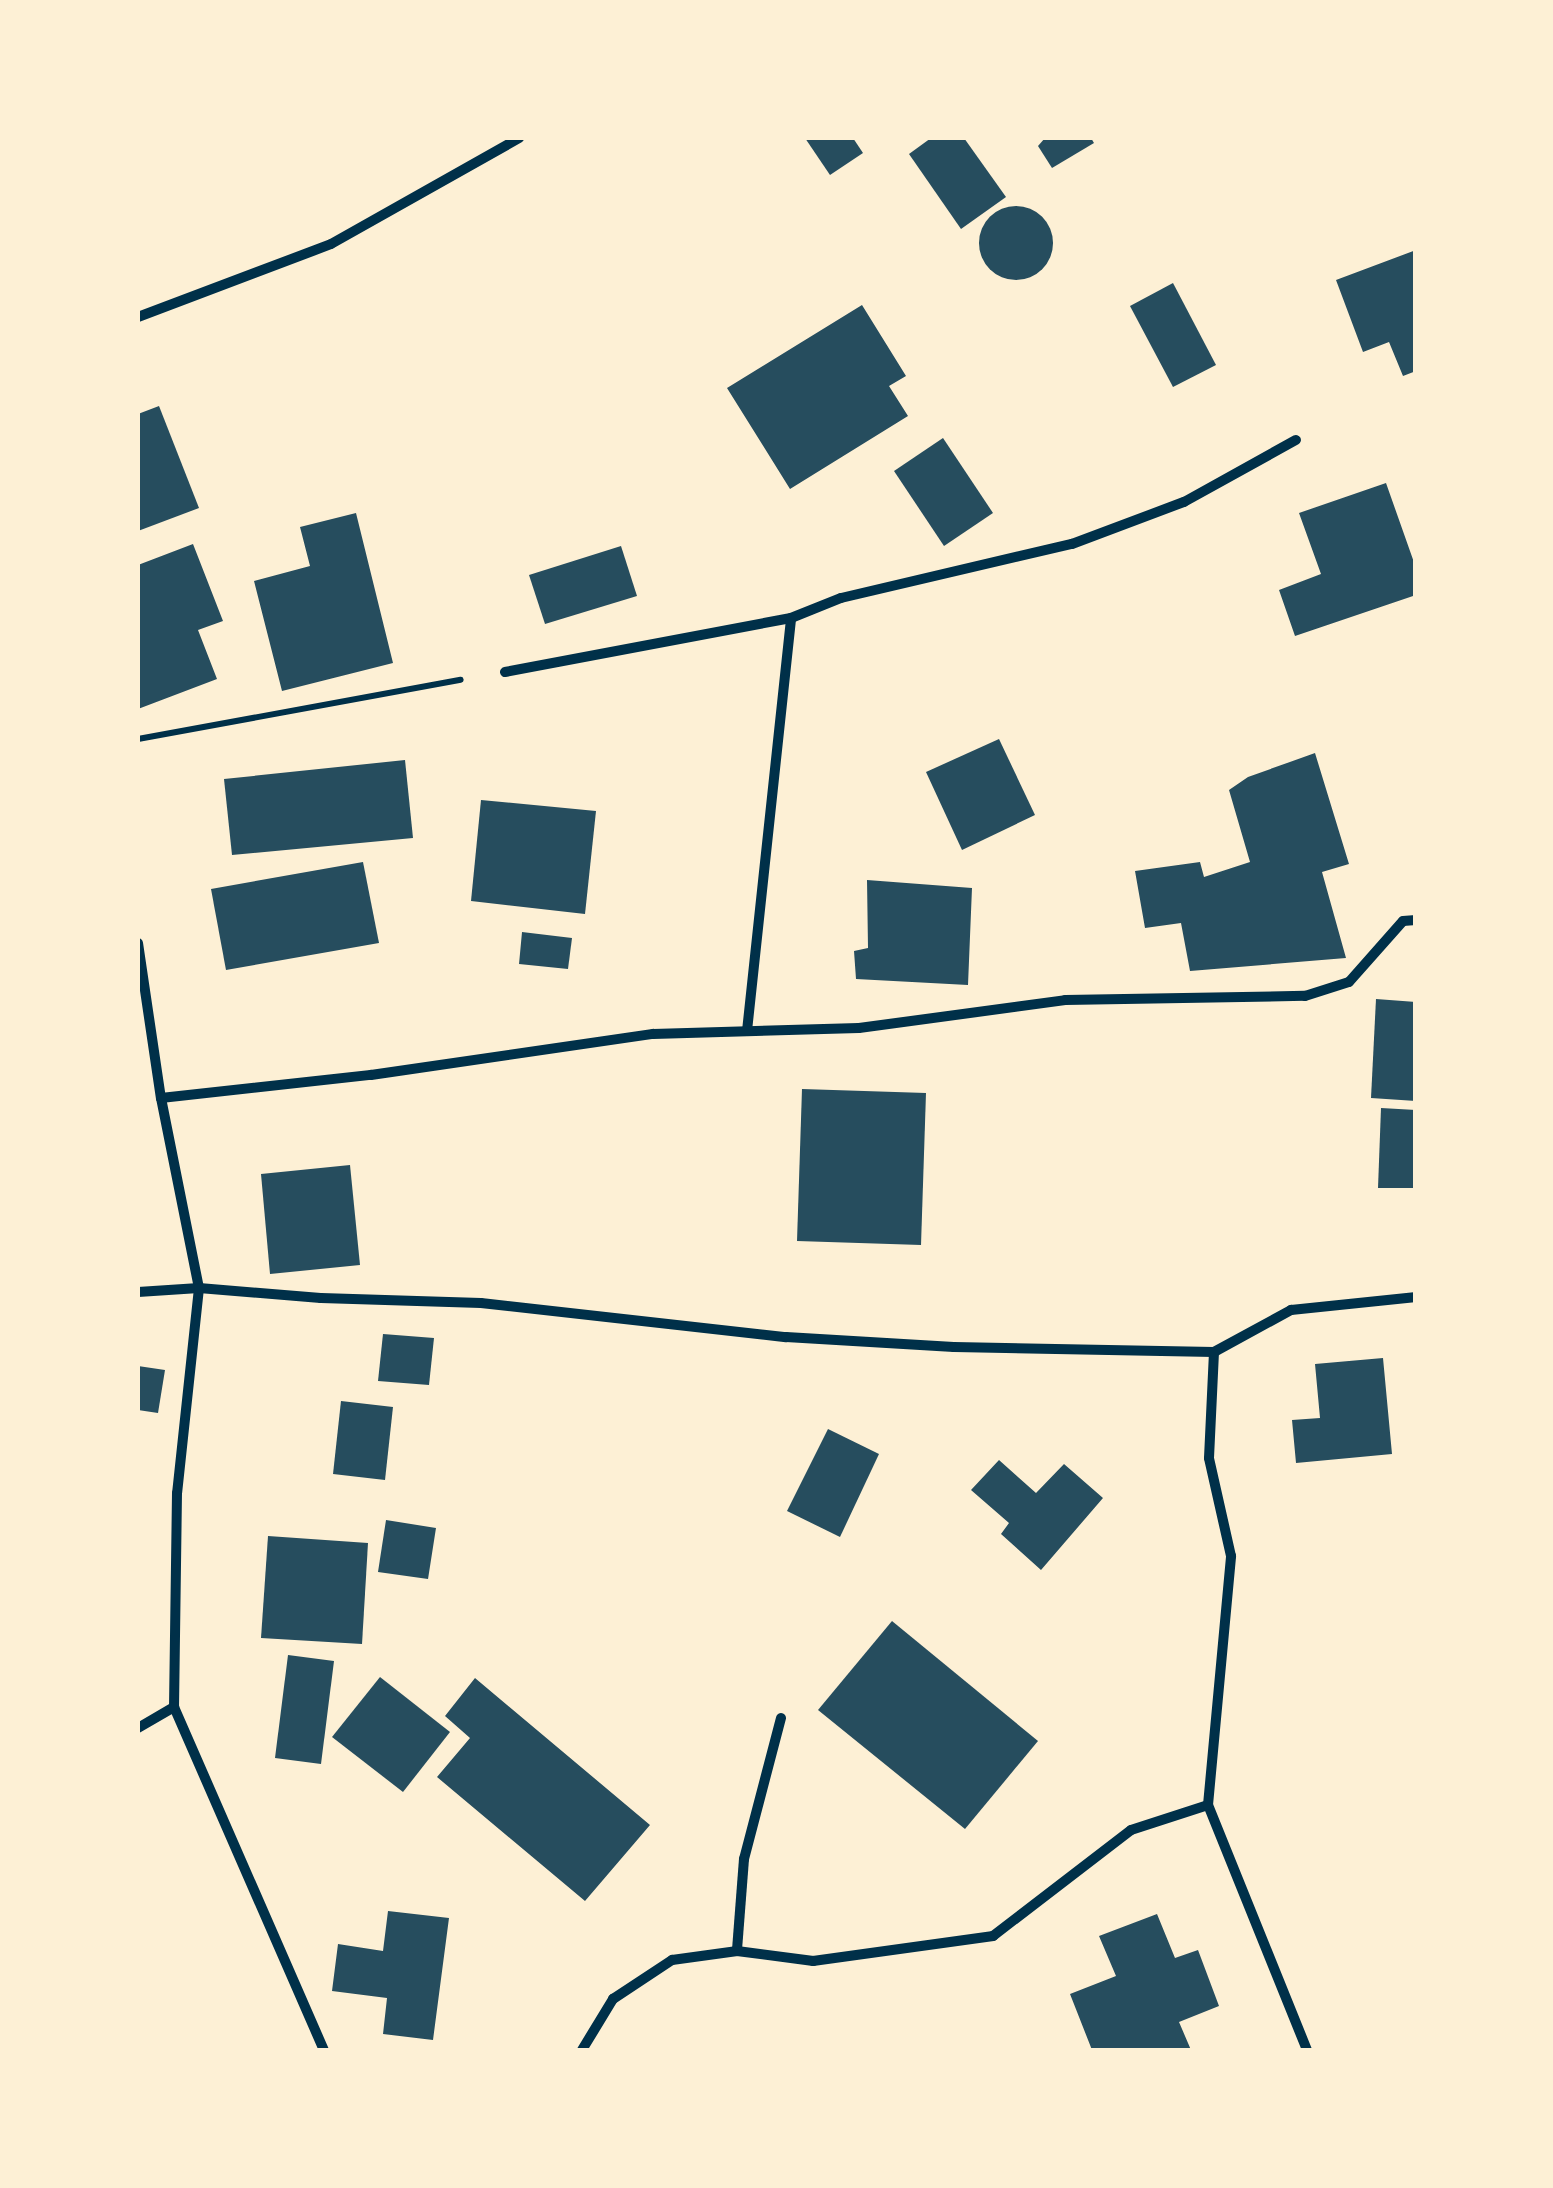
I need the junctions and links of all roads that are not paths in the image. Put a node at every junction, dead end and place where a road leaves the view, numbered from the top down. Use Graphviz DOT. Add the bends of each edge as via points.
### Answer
graph roads {
  1 [pos="519,138"];
  2 [pos="138,317"];
  3 [pos="1296,440"];
  4 [pos="791,618"];
  5 [pos="505,672"];
  6 [pos="1416,920"];
  7 [pos="138,943"];
  8 [pos="747,1031"];
  9 [pos="161,1098"];
  10 [pos="198,1288"];
  11 [pos="138,1292"];
  12 [pos="1416,1297"];
  13 [pos="1214,1352"];
  14 [pos="174,1707"];
  15 [pos="780,1718"];
  16 [pos="138,1728"];
  17 [pos="1208,1805"];
  18 [pos="737,1950"];
  19 [pos="324,2050"];
  20 [pos="582,2050"];
  21 [pos="1307,2050"];
  1 -- 2 [label="street" via="331,244"];
  3 -- 4 [label="street" via="1184,502 1072,544 841,598"];
  4 -- 5 [label="street"];
  4 -- 8 [label="street"];
  6 -- 8 [label="street" via="1404,921 1349,982 1305,996 1065,1000 860,1028"];
  7 -- 9 [label="street"];
  8 -- 9 [label="street" via="653,1034"];
  9 -- 10 [label="street"];
  10 -- 11 [label="street"];
  10 -- 13 [label="street" via="480,1303 804,1338"];
  10 -- 14 [label="street" via="177,1494"];
  12 -- 13 [label="street" via="1291,1310"];
  13 -- 17 [label="street" via="1209,1458 1231,1556"];
  14 -- 16 [label="street"];
  14 -- 19 [label="street"];
  15 -- 18 [label="street" via="744,1859"];
  17 -- 18 [label="street" via="1131,1830 993,1936 813,1961"];
  17 -- 21 [label="street"];
  18 -- 20 [label="street" via="672,1960 613,1999"];
}
